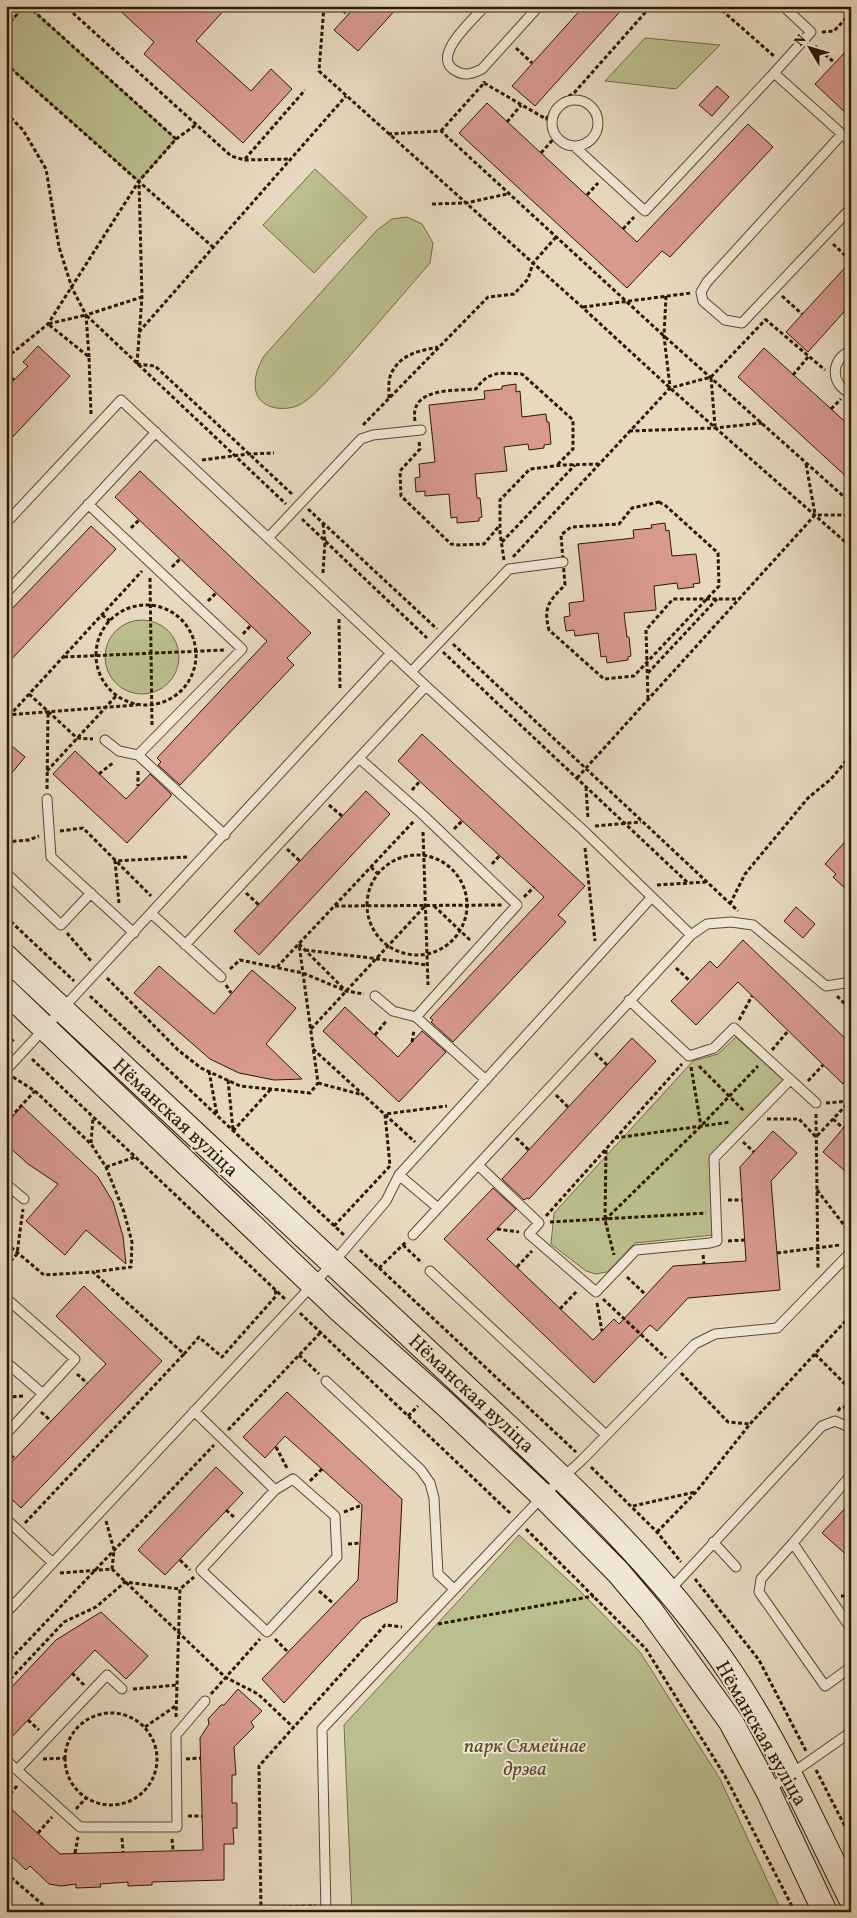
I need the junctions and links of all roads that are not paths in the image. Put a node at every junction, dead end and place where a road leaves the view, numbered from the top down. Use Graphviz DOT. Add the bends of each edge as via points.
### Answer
graph roads {
  1 [pos="485,6"];
  2 [pos="539,6"];
  3 [pos="783,6"];
  4 [pos="774,73"];
  5 [pos="842,134"];
  6 [pos="851,142"];
  7 [pos="574,146"];
  8 [pos="851,208"];
  9 [pos="851,351"];
  10 [pos="851,393"];
  11 [pos="419,430"];
  12 [pos="156,432"];
  13 [pos="88,504"];
  14 [pos="6,524"];
  15 [pos="268,538"];
  16 [pos="563,562"];
  17 [pos="6,593"];
  18 [pos="391,653"];
  19 [pos="411,672"];
  20 [pos="426,686"];
  21 [pos="105,740"];
  22 [pos="138,755"];
  23 [pos="359,758"];
  24 [pos="47,799"];
  25 [pos="224,834"];
  26 [pos="6,873"];
  27 [pos="91,894"];
  28 [pos="651,898"];
  29 [pos="152,914"];
  30 [pos="134,933"];
  31 [pos="690,935"];
  32 [pos="185,945"];
  33 [pos="6,957"];
  34 [pos="221,977"];
  35 [pos="851,982"];
  36 [pos="6,991"];
  37 [pos="375,996"];
  38 [pos="629,1000"];
  39 [pos="62,1010"];
  40 [pos="416,1017"];
  41 [pos="45,1028"];
  42 [pos="6,1072"];
  43 [pos="486,1080"];
  44 [pos="790,1080"];
  45 [pos="816,1103"];
  46 [pos="478,1164"];
  47 [pos="400,1175"];
  48 [pos="6,1184"];
  49 [pos="24,1199"];
  50 [pos="438,1208"];
  51 [pos="413,1235"];
  52 [pos="851,1252"];
  53 [pos="333,1263"];
  54 [pos="430,1271"];
  55 [pos="313,1284"];
  56 [pos="6,1298"];
  57 [pos="6,1362"];
  58 [pos="326,1381"];
  59 [pos="43,1394"];
  60 [pos="194,1411"];
  61 [pos="851,1428"];
  62 [pos="6,1434"];
  63 [pos="606,1435"];
  64 [pos="851,1476"];
  65 [pos="562,1479"];
  66 [pos="275,1490"];
  67 [pos="543,1496"];
  68 [pos="6,1519"];
  69 [pos="714,1542"];
  70 [pos="793,1543"];
  71 [pos="53,1564"];
  72 [pos="736,1567"];
  73 [pos="454,1589"];
  74 [pos="669,1591"];
  75 [pos="6,1613"];
  76 [pos="851,1628"];
  77 [pos="851,1667"];
  78 [pos="122,1689"];
  79 [pos="205,1701"];
  80 [pos="850,1734"];
  81 [pos="6,1760"];
  82 [pos="17,1770"];
  83 [pos="790,1775"];
  84 [pos="768,1790"];
  85 [pos="851,1899"];
  86 [pos="326,1909"];
  87 [pos="825,1912"];
  1 -- 2 [label="lane" via="455,39 448,53 448,64 462,74 482,69"];
  3 -- 4 [label="lane" via="809,35"];
  4 -- 5 [label="lane"];
  4 -- 7 [label="lane" via="645,211"];
  5 -- 6 [label="lane"];
  5 -- 8 [label="lane" via="708,282 701,292 703,301 725,320 742,322"];
  7 -- 7 [label="lane" via="589,141 597,128 595,113 584,102 569,101 557,109 552,122 556,136 567,145"];
  9 -- 10 [label="lane" via="838,360 835,372 842,388"];
  11 -- 15 [label="lane" via="361,438"];
  12 -- 13 [label="lane"];
  12 -- 14 [label="lane" via="121,400"];
  12 -- 15 [label="lane"];
  13 -- 17 [label="lane"];
  13 -- 22 [label="lane" via="242,649"];
  15 -- 18 [label="lane"];
  16 -- 19 [label="lane" via="509,569"];
  18 -- 19 [label="lane"];
  18 -- 25 [label="lane"];
  19 -- 20 [label="lane"];
  20 -- 23 [label="lane"];
  20 -- 28 [label="lane" via="583,830"];
  21 -- 22 [label="lane" via="119,751"];
  22 -- 25 [label="lane"];
  23 -- 32 [label="lane"];
  23 -- 40 [label="lane" via="517,905"];
  24 -- 27 [label="lane" via="51,857"];
  25 -- 29 [label="lane"];
  26 -- 27 [label="lane" via="61,925"];
  27 -- 30 [label="lane"];
  28 -- 31 [label="lane"];
  28 -- 43 [label="lane"];
  29 -- 30 [label="lane"];
  29 -- 32 [label="lane"];
  30 -- 39 [label="lane"];
  31 -- 35 [label="lane" via="707,924 731,922 753,925 826,986"];
  31 -- 38 [label="lane"];
  32 -- 34 [label="lane"];
  33 -- 39 [label="main road, Нёманская вуліца"];
  36 -- 41 [label="main road, Нёманская вуліца"];
  37 -- 40 [label="lane" via="393,1011"];
  38 -- 44 [label="lane" via="690,1056 714,1048 734,1028"];
  38 -- 46 [label="lane"];
  39 -- 41 [label="lane"];
  39 -- 53 [label="main road, Нёманская вуліца"];
  40 -- 43 [label="lane"];
  41 -- 42 [label="lane"];
  41 -- 55 [label="main road, Нёманская вуліца"];
  43 -- 47 [label="lane"];
  44 -- 45 [label="lane"];
  44 -- 46 [label="lane" via="714,1158 717,1241 636,1250 596,1292 529,1234 540,1223"];
  46 -- 50 [label="lane"];
  47 -- 50 [label="lane"];
  47 -- 53 [label="lane" via="386,1201"];
  48 -- 49 [label="lane"];
  50 -- 51 [label="lane"];
  52 -- 63 [label="lane" via="777,1328 715,1334 695,1344"];
  53 -- 55 [label="lane"];
  53 -- 65 [label="main road, Нёманская вуліца"];
  54 -- 63 [label="lane"];
  55 -- 60 [label="lane"];
  55 -- 67 [label="main road, Нёманская вуліца"];
  56 -- 59 [label="lane" via="75,1359"];
  57 -- 59 [label="lane"];
  58 -- 73 [label="lane" via="421,1470 430,1483 434,1498 438,1574"];
  59 -- 62 [label="lane"];
  60 -- 66 [label="lane"];
  60 -- 71 [label="lane"];
  61 -- 69 [label="lane" via="835,1421 822,1426"];
  63 -- 65 [label="lane"];
  64 -- 70 [label="lane"];
  65 -- 67 [label="lane"];
  65 -- 74 [label="main road, Нёманская вуліца"];
  66 -- 66 [label="lane" via="293,1479 335,1516 337,1557 267,1632 201,1570"];
  67 -- 73 [label="lane"];
  67 -- 84 [label="main road, Нёманская вуліца" via="618,1572 651,1611 731,1722"];
  68 -- 71 [label="lane"];
  69 -- 72 [label="lane"];
  69 -- 74 [label="lane"];
  70 -- 76 [label="lane"];
  70 -- 77 [label="lane" via="761,1579 760,1592 825,1686"];
  71 -- 75 [label="lane"];
  73 -- 86 [label="lane" via="322,1729"];
  74 -- 83 [label="main road, Нёманская вуліца" via="730,1672"];
  78 -- 82 [label="lane" via="107,1675"];
  79 -- 82 [label="lane" via="176,1735 178,1826 80,1827"];
  80 -- 83 [label="lane"];
  81 -- 82 [label="lane"];
  83 -- 84 [label="lane"];
  83 -- 85 [label="main road, Нёманская вуліца"];
  84 -- 87 [label="main road, Нёманская вуліца"];
}
